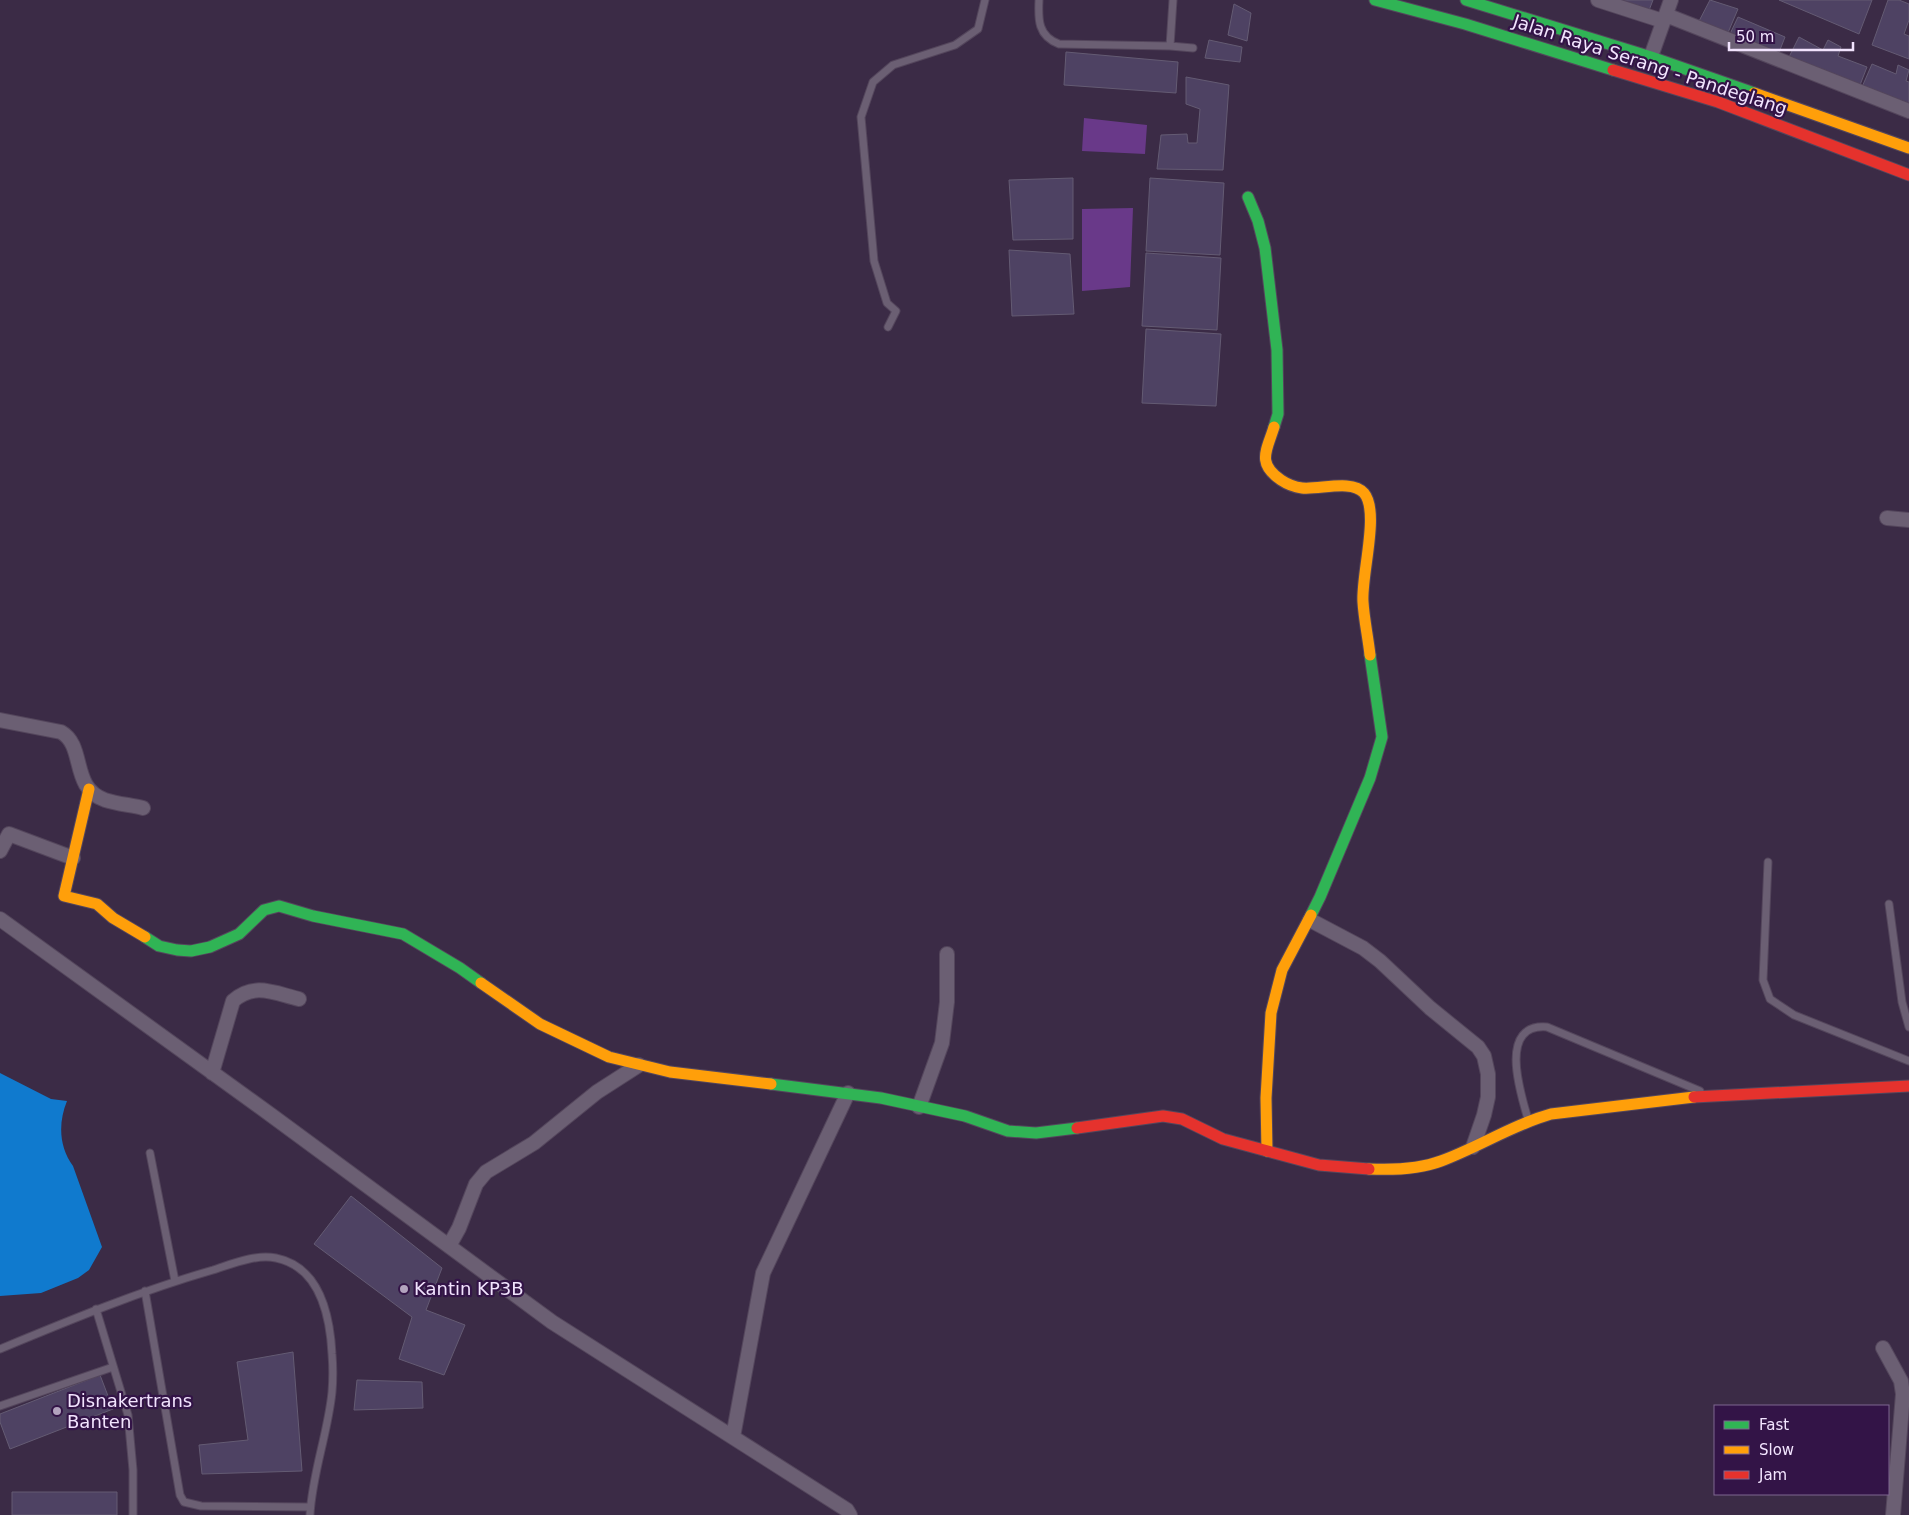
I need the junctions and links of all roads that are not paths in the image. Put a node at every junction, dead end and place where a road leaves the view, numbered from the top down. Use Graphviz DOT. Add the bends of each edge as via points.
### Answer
graph roads {
  1 [pos="985,0"];
  2 [pos="1039,0"];
  3 [pos="1173,0"];
  4 [pos="1375,0"];
  5 [pos="1598,0"];
  6 [pos="1671,0"];
  7 [pos="1471,2"];
  8 [pos="1664,18"];
  9 [pos="1465,24"];
  10 [pos="1170,46"];
  11 [pos="1193,48"];
  12 [pos="1651,57"];
  13 [pos="1644,80"];
  14 [pos="1909,111"];
  15 [pos="1909,148"];
  16 [pos="1909,175"];
  17 [pos="1248,196"];
  18 [pos="888,327"];
  19 [pos="1887,518"];
  20 [pos="1909,520"];
  21 [pos="0,720"];
  22 [pos="89,789"];
  23 [pos="143,808"];
  24 [pos="0,851"];
  25 [pos="73,858"];
  26 [pos="1768,862"];
  27 [pos="1889,904"];
  28 [pos="0,919"];
  29 [pos="1310,920"];
  30 [pos="947,954"];
  31 [pos="299,999"];
  32 [pos="1909,1027"];
  33 [pos="1909,1061"];
  34 [pos="639,1065"];
  35 [pos="212,1073"];
  36 [pos="1909,1086"];
  37 [pos="848,1093"];
  38 [pos="1709,1095"];
  39 [pos="919,1107"];
  40 [pos="1529,1120"];
  41 [pos="1473,1147"];
  42 [pos="1267,1152"];
  43 [pos="150,1153"];
  44 [pos="449,1246"];
  45 [pos="175,1280"];
  46 [pos="145,1292"];
  47 [pos="96,1309"];
  48 [pos="1883,1348"];
  49 [pos="0,1349"];
  50 [pos="113,1367"];
  51 [pos="0,1406"];
  52 [pos="733,1437"];
  53 [pos="310,1507"];
  54 [pos="133,1515"];
  55 [pos="310,1515"];
  56 [pos="850,1515"];
  57 [pos="1893,1515"];
  1 -- 18 [label="lane" via="978,29 955,45 893,64 873,82 862,117 874,261 887,303 896,311"];
  2 -- 10 [label="lane" via="1040,26 1047,37 1059,44"];
  3 -- 10 [label="lane"];
  4 -- 9 [label="main road, Jalan Raya Serang - Pandeglang"];
  5 -- 8 [label="street"];
  6 -- 8 [label="street"];
  7 -- 9 [label="main road"];
  7 -- 12 [label="main road, Jalan Raya Serang - Pandeglang"];
  8 -- 12 [label="street"];
  8 -- 14 [label="street"];
  9 -- 13 [label="main road, Jalan Raya Serang - Pandeglang"];
  10 -- 11 [label="lane"];
  12 -- 13 [label="street"];
  12 -- 15 [label="main road, Jalan Raya Serang - Pandeglang"];
  13 -- 16 [label="main road, Jalan Raya Serang - Pandeglang" via="1734,108"];
  17 -- 29 [label="main road" via="1265,248 1278,350 1278,414 1265,457 1268,470 1285,483 1302,488 1344,485 1358,488 1368,497 1371,509 1363,602 1382,737 1370,778"];
  19 -- 20 [label="street"];
  21 -- 22 [label="street" via="66,735 85,786"];
  22 -- 23 [label="street" via="104,800"];
  22 -- 25 [label="main road"];
  24 -- 25 [label="street" via="9,834"];
  25 -- 34 [label="main road" via="64,896 97,904 112,918 159,946 191,951 210,947 239,934 264,910 279,906 403,934 460,968 540,1024 610,1057"];
  26 -- 33 [label="lane" via="1763,980 1770,999 1794,1015"];
  27 -- 32 [label="lane" via="1902,1002"];
  28 -- 35 [label="street"];
  29 -- 41 [label="street" via="1363,948 1478,1047 1484,1056 1488,1074 1488,1097"];
  29 -- 42 [label="main road" via="1282,970 1271,1013 1266,1098"];
  30 -- 39 [label="street" via="947,1002 942,1043"];
  31 -- 35 [label="street" via="255,989 241,994 233,1001"];
  34 -- 37 [label="main road" via="670,1072"];
  34 -- 44 [label="street" via="597,1092 534,1143 486,1172 476,1184"];
  35 -- 44 [label="street"];
  36 -- 38 [label="main road"];
  37 -- 39 [label="main road"];
  37 -- 52 [label="street" via="763,1273"];
  38 -- 40 [label="main road" via="1551,1114"];
  38 -- 40 [label="lane" via="1546,1027 1536,1026 1522,1035 1516,1070"];
  39 -- 42 [label="main road" via="965,1116 1008,1131 1036,1133 1173,1117 1223,1139"];
  40 -- 41 [label="main road"];
  41 -- 42 [label="main road" via="1423,1166 1375,1169 1319,1165"];
  43 -- 45 [label="lane"];
  44 -- 52 [label="street" via="552,1322"];
  45 -- 46 [label="lane"];
  45 -- 53 [label="lane" via="250,1258 275,1258 296,1266 315,1284 327,1313 332,1392"];
  46 -- 47 [label="lane"];
  46 -- 53 [label="lane" via="182,1498 201,1506"];
  47 -- 49 [label="lane"];
  47 -- 50 [label="lane"];
  48 -- 57 [label="street" via="1901,1382 1903,1394"];
  50 -- 51 [label="lane"];
  50 -- 54 [label="lane" via="128,1415 134,1470"];
  52 -- 56 [label="street"];
  53 -- 55 [label="lane"];
}
